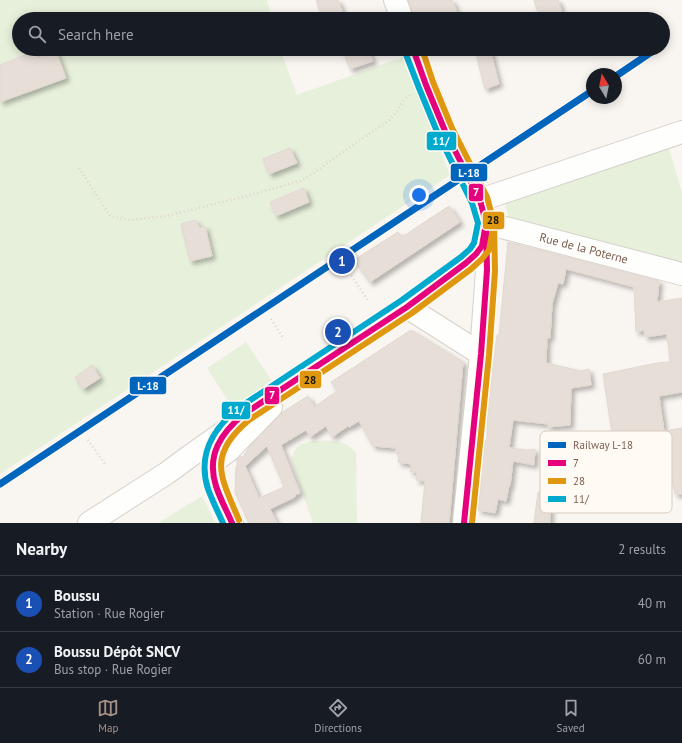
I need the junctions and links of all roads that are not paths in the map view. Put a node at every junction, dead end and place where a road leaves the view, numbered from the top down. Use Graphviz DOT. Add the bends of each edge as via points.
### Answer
graph roads {
  1 [pos="395,0"];
  2 [pos="399,12"];
  3 [pos="416,56"];
  4 [pos="682,132"];
  5 [pos="480,200"];
  6 [pos="486,223"];
  7 [pos="682,274"];
  8 [pos="407,307"];
  9 [pos="481,354"];
  10 [pos="288,386"];
  11 [pos="225,432"];
  12 [pos="210,472"];
  13 [pos="168,473"];
  14 [pos="90,523"];
  15 [pos="232,523"];
  16 [pos="464,523"];
  1 -- 2 [label="street"];
  3 -- 5 [label="street" via="445,131"];
  4 -- 5 [label="street"];
  5 -- 6 [label="street"];
  6 -- 7 [label="street, Rue de la Poterne"];
  6 -- 8 [label="street" via="482,246 476,254"];
  6 -- 9 [label="street" via="487,270"];
  8 -- 9 [label="street"];
  8 -- 10 [label="street"];
  9 -- 16 [label="street"];
  10 -- 11 [label="street" via="244,414"];
  10 -- 12 [label="street"];
  11 -- 12 [label="street" via="215,452"];
  11 -- 13 [label="street"];
  12 -- 13 [label="street"];
  12 -- 15 [label="street"];
  13 -- 14 [label="street"];
}
